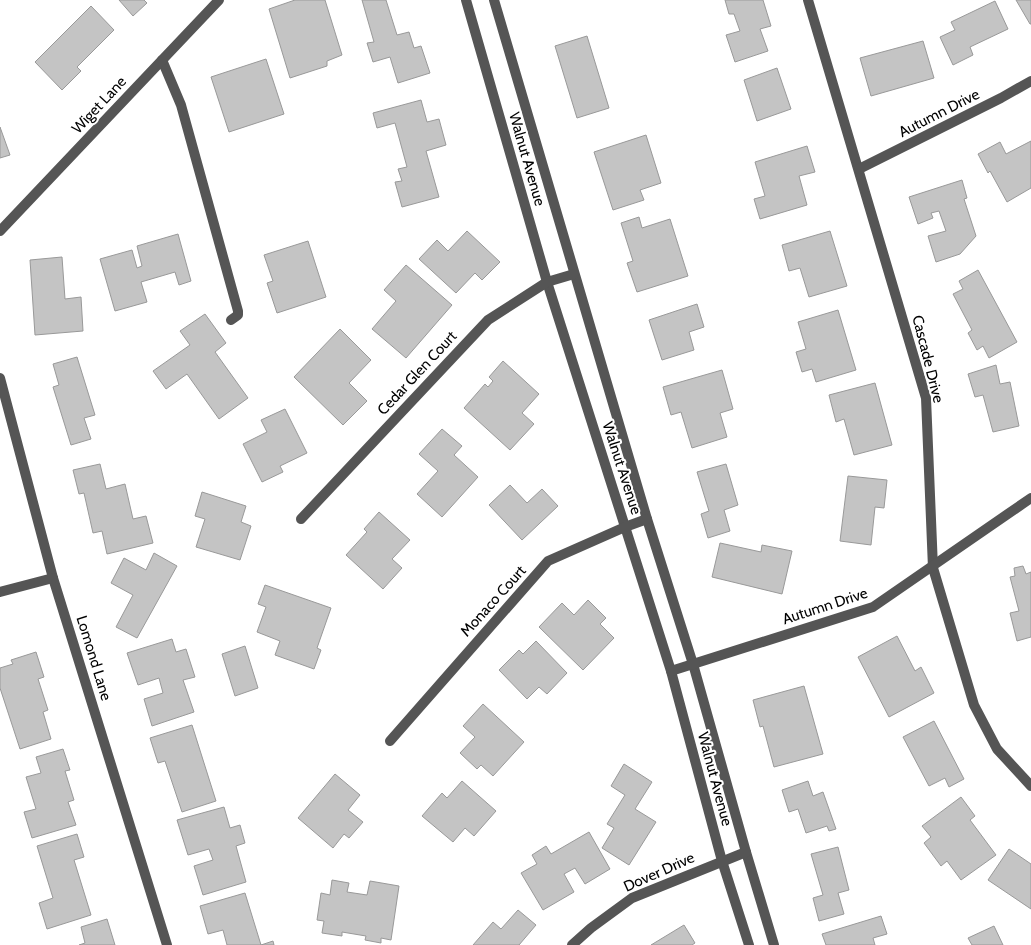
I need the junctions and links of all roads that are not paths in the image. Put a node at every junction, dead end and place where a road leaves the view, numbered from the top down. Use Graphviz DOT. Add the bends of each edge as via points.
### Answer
graph roads {
  1 [pos="219,0"];
  2 [pos="466,0"];
  3 [pos="494,0"];
  4 [pos="808,0"];
  5 [pos="162,60"];
  6 [pos="1031,81"];
  7 [pos="859,169"];
  8 [pos="0,231"];
  9 [pos="574,274"];
  10 [pos="547,282"];
  11 [pos="231,320"];
  12 [pos="0,378"];
  13 [pos="1031,498"];
  14 [pos="300,519"];
  15 [pos="647,519"];
  16 [pos="625,527"];
  17 [pos="932,568"];
  18 [pos="53,578"];
  19 [pos="0,592"];
  20 [pos="693,664"];
  21 [pos="671,671"];
  22 [pos="390,741"];
  23 [pos="1031,786"];
  24 [pos="746,852"];
  25 [pos="722,861"];
  26 [pos="167,945"];
  27 [pos="572,945"];
  28 [pos="749,945"];
  29 [pos="774,945"];
  1 -- 5 [label="street, Wiget Lane"];
  2 -- 10 [label="street, Walnut Avenue"];
  3 -- 9 [label="street, Walnut Avenue"];
  4 -- 7 [label="street, Cascade Drive"];
  5 -- 8 [label="street, Wiget Lane"];
  5 -- 11 [label="street" via="181,105 238,311 238,315"];
  6 -- 7 [label="street, Autumn Drive"];
  7 -- 17 [label="street, Cascade Drive" via="926,398"];
  9 -- 10 [label="street, Cedar Glen Court"];
  9 -- 15 [label="street, Walnut Avenue"];
  10 -- 14 [label="street, Cedar Glen Court" via="488,320"];
  10 -- 16 [label="street, Walnut Avenue"];
  12 -- 18 [label="street, Lomond Lane"];
  13 -- 17 [label="street, Autumn Drive"];
  15 -- 16 [label="street, Monaco Court"];
  15 -- 20 [label="street, Walnut Avenue"];
  16 -- 21 [label="street, Walnut Avenue"];
  16 -- 22 [label="street, Monaco Court" via="548,561"];
  17 -- 20 [label="street, Autumn Drive" via="873,607"];
  17 -- 23 [label="street, Cascade Drive" via="974,705 997,749"];
  18 -- 19 [label="street"];
  18 -- 26 [label="street, Lomond Lane"];
  20 -- 21 [label="street, Autumn Drive"];
  20 -- 24 [label="street, Walnut Avenue"];
  21 -- 25 [label="street, Walnut Avenue"];
  24 -- 25 [label="street, Dover Drive"];
  24 -- 29 [label="street, Walnut Avenue"];
  25 -- 27 [label="street, Dover Drive" via="632,898"];
  25 -- 28 [label="street, Walnut Avenue"];
}
